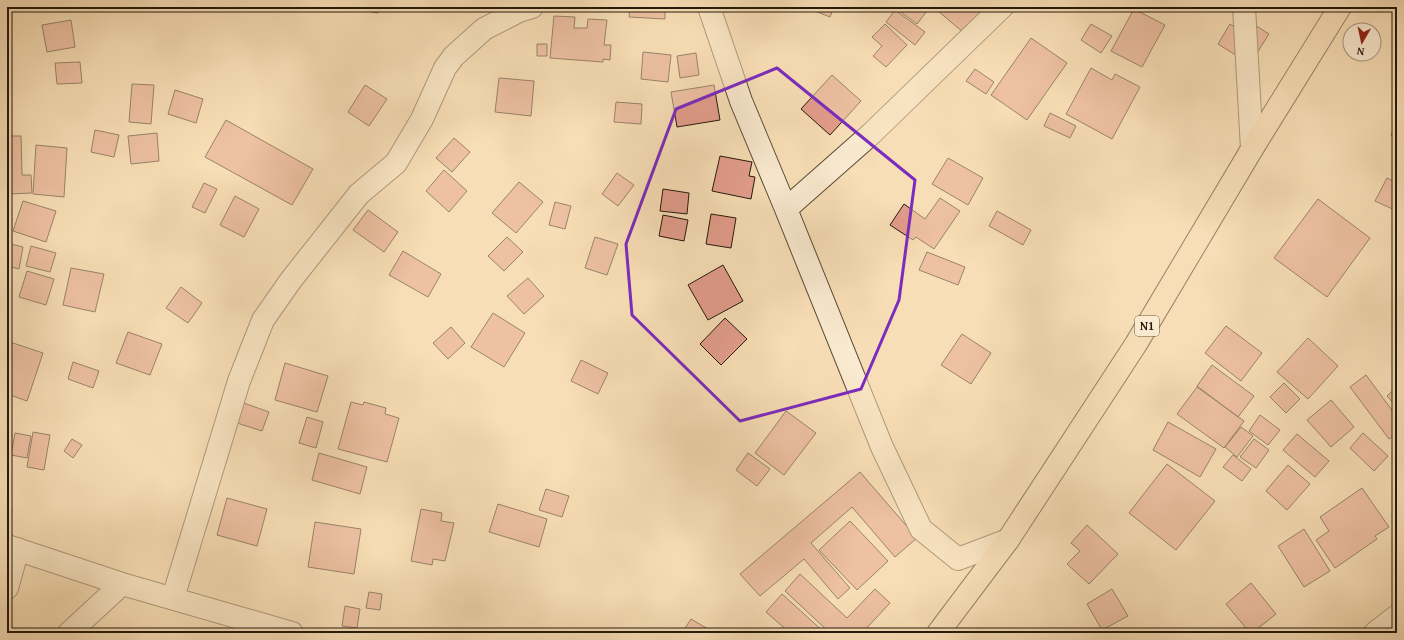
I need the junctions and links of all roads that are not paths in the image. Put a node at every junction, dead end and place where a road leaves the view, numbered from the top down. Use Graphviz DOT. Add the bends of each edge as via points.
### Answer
graph roads {
  1 [pos="532,7"];
  2 [pos="709,7"];
  3 [pos="1002,7"];
  4 [pos="1244,7"];
  5 [pos="1340,7"];
  6 [pos="1252,149"];
  7 [pos="786,209"];
  8 [pos="1008,540"];
  9 [pos="13,548"];
  10 [pos="122,584"];
  11 [pos="7,588"];
  12 [pos="173,598"];
  13 [pos="1397,616"];
  14 [pos="69,633"];
  15 [pos="292,633"];
  16 [pos="938,633"];
  17 [pos="1375,633"];
  1 -- 12 [label="street" via="484,29 454,56 445,68 422,119 396,163 359,194 263,320 239,381"];
  2 -- 7 [label="street" via="741,101"];
  3 -- 7 [label="street" via="871,134"];
  4 -- 6 [label="street"];
  5 -- 6 [label="highway, N1"];
  6 -- 8 [label="highway, N1" via="1136,344"];
  7 -- 8 [label="street" via="882,447 921,529 958,559"];
  8 -- 16 [label="highway, N1"];
  9 -- 10 [label="street"];
  9 -- 11 [label="street"];
  10 -- 12 [label="street"];
  10 -- 14 [label="street"];
  12 -- 15 [label="street"];
  13 -- 17 [label="street"];
}
